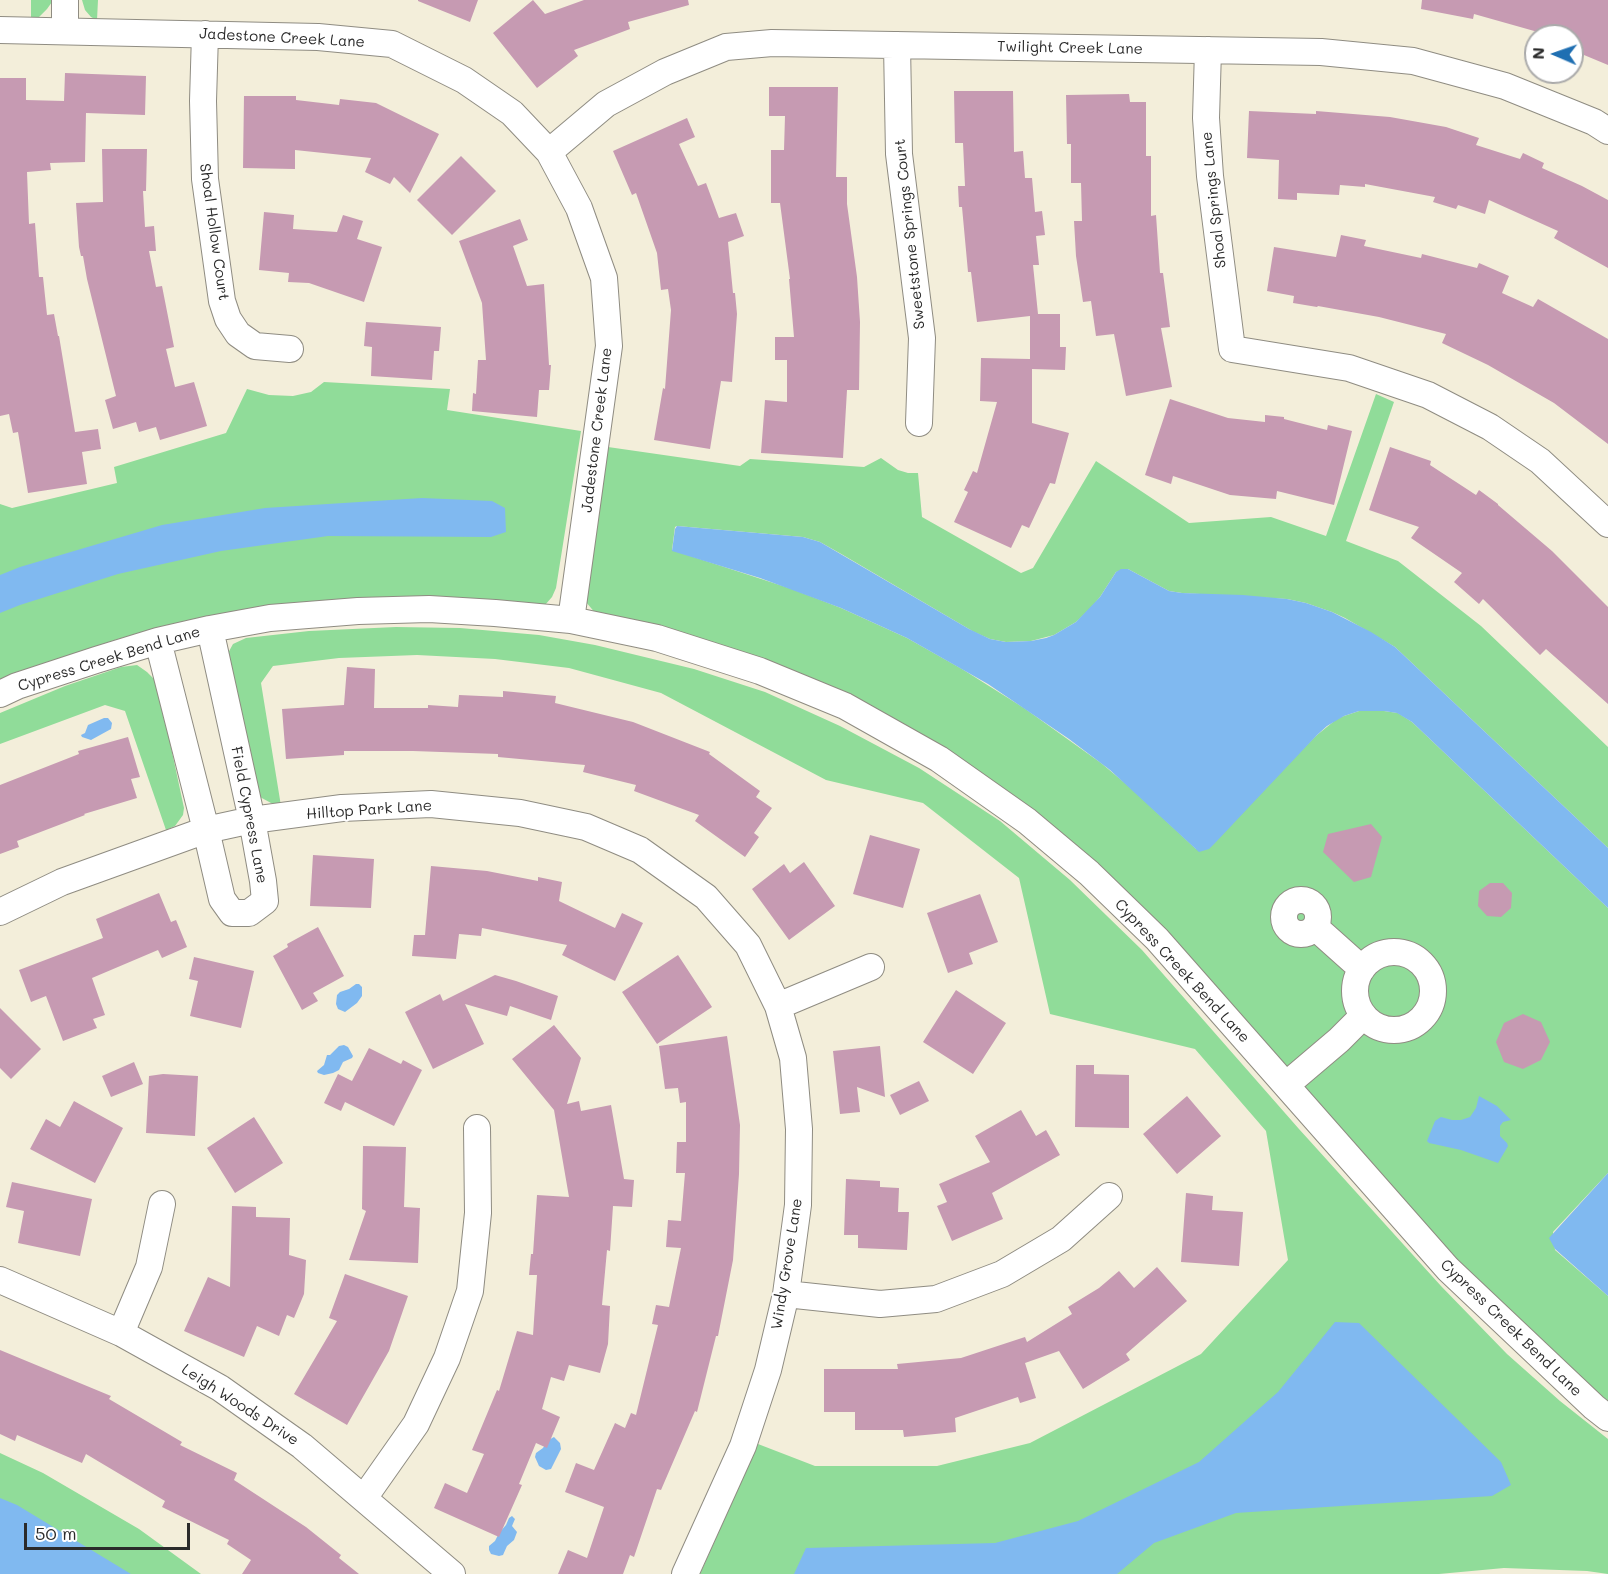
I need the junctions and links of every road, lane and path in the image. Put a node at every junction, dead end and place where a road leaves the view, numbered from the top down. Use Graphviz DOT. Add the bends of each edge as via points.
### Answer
graph roads {
  1 [pos="65,0"];
  2 [pos="0,30"];
  3 [pos="65,32"];
  4 [pos="205,34"];
  5 [pos="897,45"];
  6 [pos="1208,50"];
  7 [pos="1608,131"];
  8 [pos="549,152"];
  9 [pos="290,350"];
  10 [pos="919,423"];
  11 [pos="1608,524"];
  12 [pos="571,620"];
  13 [pos="210,629"];
  14 [pos="158,642"];
  15 [pos="0,694"];
  16 [pos="252,820"];
  17 [pos="206,830"];
  18 [pos="0,912"];
  19 [pos="1314,927"];
  20 [pos="748,945"];
  21 [pos="871,967"];
  22 [pos="1362,969"];
  23 [pos="778,1006"];
  24 [pos="1363,1016"];
  25 [pos="1286,1085"];
  26 [pos="477,1128"];
  27 [pos="1109,1196"];
  28 [pos="162,1204"];
  29 [pos="0,1280"];
  30 [pos="786,1294"];
  31 [pos="121,1333"];
  32 [pos="1608,1418"];
  33 [pos="364,1498"];
  34 [pos="452,1574"];
  35 [pos="685,1574"];
  1 -- 3 [label="street"];
  2 -- 3 [label="street, Jadestone Creek Lane"];
  3 -- 4 [label="street, Jadestone Creek Lane"];
  4 -- 8 [label="street, Jadestone Creek Lane" via="318,37 392,44 464,80 512,113"];
  4 -- 9 [label="street, Shoal Hollow Court" via="205,179 222,301 238,334 255,346"];
  5 -- 6 [label="street, Twilight Creek Lane"];
  5 -- 8 [label="street, Twilight Creek Lane" via="772,43 726,47 665,72 606,104"];
  5 -- 10 [label="street, Sweetstone Springs Court" via="899,154 922,339"];
  6 -- 7 [label="street, Twilight Creek Lane" via="1322,52 1413,61 1505,86"];
  6 -- 11 [label="street, Shoal Springs Lane" via="1206,118 1210,176 1232,349 1349,368 1428,395 1490,427 1540,461"];
  8 -- 12 [label="street, Jadestone Creek Lane" via="579,208 604,278 609,345"];
  12 -- 13 [label="street, Cypress Creek Bend Lane" via="429,609 270,618"];
  12 -- 25 [label="street, Cypress Creek Bend Lane" via="657,638 760,670 844,706 939,759 1027,821 1089,873 1157,939"];
  13 -- 14 [label="street, Cypress Creek Bend Lane"];
  13 -- 16 [label="street, Field Cypress Lane"];
  14 -- 15 [label="street, Cypress Creek Bend Lane"];
  14 -- 17 [label="street, Field Cypress Lane"];
  16 -- 17 [label="street, Hilltop Park Lane"];
  16 -- 17 [label="street, Field Cypress Lane" via="265,901 249,913 232,913 222,899"];
  16 -- 20 [label="street, Hilltop Park Lane" via="342,808 430,804 520,813 586,827 640,850 706,897"];
  17 -- 18 [label="street, Hilltop Park Lane" via="62,882"];
  19 -- 22 [label="street"];
  20 -- 23 [label="street, Windy Grove Lane"];
  21 -- 23 [label="street"];
  22 -- 24 [label="street" via="1354,994"];
  22 -- 24 [label="street" via="1377,956 1399,953 1420,963 1433,986 1427,1010 1408,1028 1384,1029"];
  23 -- 30 [label="street, Windy Grove Lane" via="793,1058 799,1129 798,1205"];
  24 -- 25 [label="street"];
  25 -- 32 [label="street, Cypress Creek Bend Lane" via="1448,1269"];
  26 -- 33 [label="street" via="478,1213 470,1291 447,1358 416,1424"];
  27 -- 30 [label="street" via="1061,1239 1022,1263 936,1299 880,1304"];
  28 -- 31 [label="street" via="149,1266"];
  29 -- 31 [label="street, Leigh Woods Drive"];
  30 -- 35 [label="street, Windy Grove Lane" via="768,1370 743,1446"];
  31 -- 33 [label="street, Leigh Woods Drive" via="220,1388 302,1446"];
  33 -- 34 [label="street, Leigh Woods Drive"];
}
